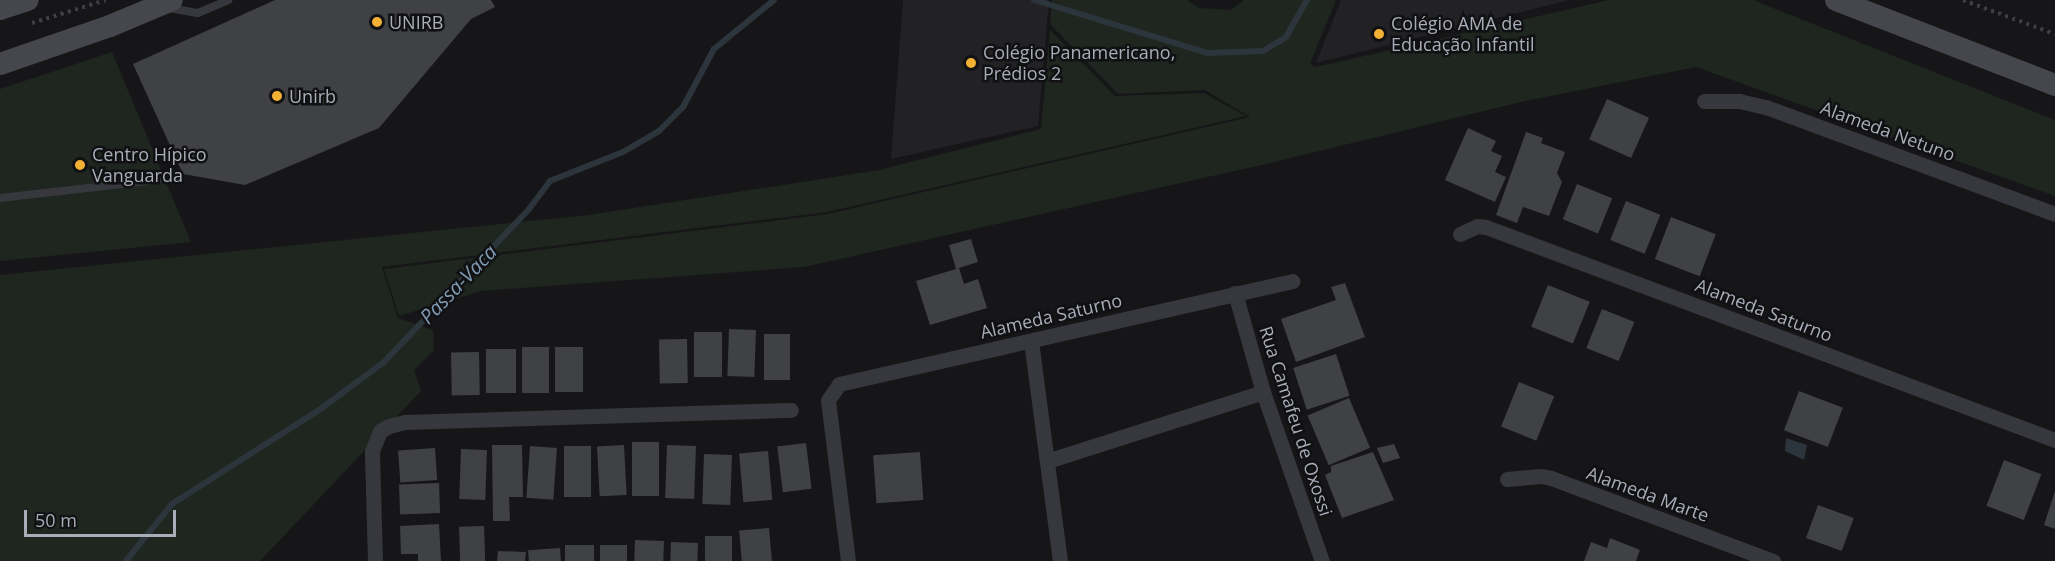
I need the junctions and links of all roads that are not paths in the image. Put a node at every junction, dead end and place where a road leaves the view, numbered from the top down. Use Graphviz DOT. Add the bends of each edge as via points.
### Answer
graph roads {
  1 [pos="28,0"];
  2 [pos="228,0"];
  3 [pos="1836,0"];
  4 [pos="162,2"];
  5 [pos="0,9"];
  6 [pos="0,64"];
  7 [pos="2055,85"];
  8 [pos="1704,101"];
  9 [pos="157,180"];
  10 [pos="0,198"];
  11 [pos="2055,214"];
  12 [pos="1460,234"];
  13 [pos="1292,281"];
  14 [pos="1235,293"];
  15 [pos="1031,341"];
  16 [pos="1263,392"];
  17 [pos="791,410"];
  18 [pos="2055,440"];
  19 [pos="1047,461"];
  20 [pos="1508,478"];
  21 [pos="375,561"];
  22 [pos="848,561"];
  23 [pos="1060,561"];
  24 [pos="1322,561"];
  25 [pos="1773,561"];
  1 -- 5 [label="main road"];
  2 -- 4 [label="lane" via="198,13"];
  3 -- 7 [label="main road"];
  4 -- 6 [label="main road" via="110,26"];
  8 -- 11 [label="street, Alameda Netuno" via="1739,101 1766,107"];
  9 -- 10 [label="lane"];
  12 -- 18 [label="street, Alameda Saturno" via="1478,226 1486,227"];
  13 -- 14 [label="street, Alameda Saturno"];
  14 -- 15 [label="street, Alameda Saturno"];
  14 -- 16 [label="street, Rua Camafeu de Oxossi"];
  15 -- 19 [label="street"];
  15 -- 22 [label="street, Alameda Saturno" via="839,384 828,400"];
  16 -- 19 [label="street"];
  16 -- 24 [label="street, Rua Camafeu de Oxossi"];
  17 -- 21 [label="street" via="405,422 389,426 380,431 372,451"];
  19 -- 23 [label="street"];
  20 -- 25 [label="street, Alameda Marte" via="1551,478"];
}
